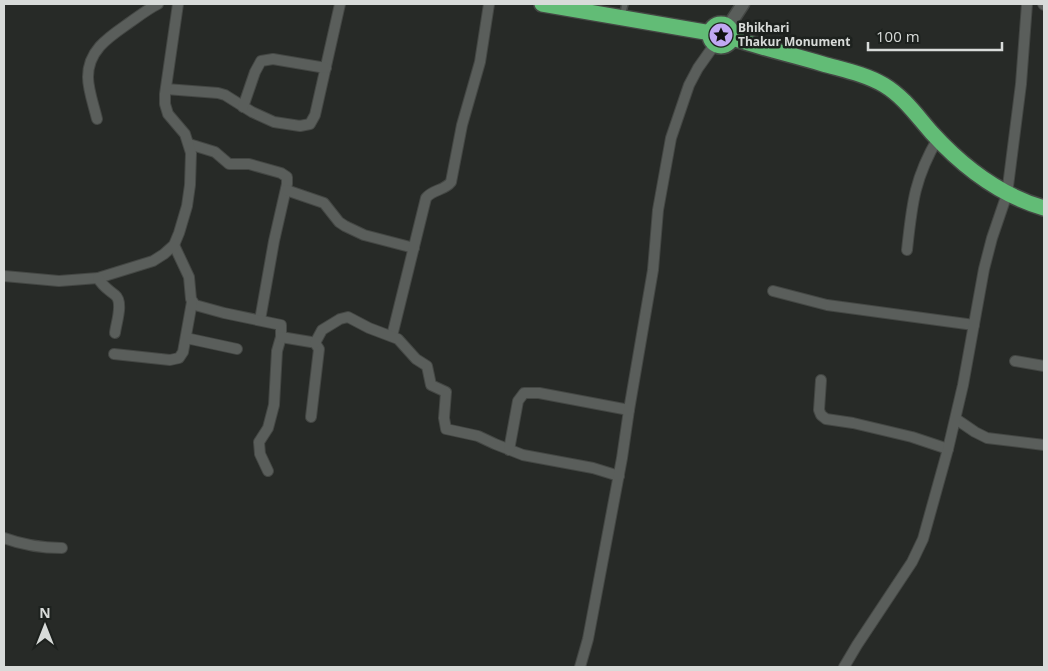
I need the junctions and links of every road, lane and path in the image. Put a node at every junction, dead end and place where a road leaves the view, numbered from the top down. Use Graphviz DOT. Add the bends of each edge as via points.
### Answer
graph roads {
  1 [pos="158,4"];
  2 [pos="178,4"];
  3 [pos="340,4"];
  4 [pos="489,4"];
  5 [pos="542,4"];
  6 [pos="742,4"];
  7 [pos="1027,4"];
  8 [pos="623,10"];
  9 [pos="730,32"];
  10 [pos="713,38"];
  11 [pos="326,68"];
  12 [pos="166,89"];
  13 [pos="243,107"];
  14 [pos="97,119"];
  15 [pos="938,138"];
  16 [pos="189,144"];
  17 [pos="286,190"];
  18 [pos="1007,194"];
  19 [pos="1044,208"];
  20 [pos="174,245"];
  21 [pos="414,248"];
  22 [pos="907,250"];
  23 [pos="4,276"];
  24 [pos="98,278"];
  25 [pos="773,291"];
  26 [pos="192,302"];
  27 [pos="260,320"];
  28 [pos="974,325"];
  29 [pos="115,333"];
  30 [pos="392,336"];
  31 [pos="282,337"];
  32 [pos="186,338"];
  33 [pos="316,343"];
  34 [pos="237,349"];
  35 [pos="114,354"];
  36 [pos="1015,361"];
  37 [pos="1044,366"];
  38 [pos="821,380"];
  39 [pos="628,410"];
  40 [pos="311,417"];
  41 [pos="956,419"];
  42 [pos="1044,445"];
  43 [pos="948,449"];
  44 [pos="509,450"];
  45 [pos="268,471"];
  46 [pos="619,476"];
  47 [pos="4,538"];
  48 [pos="62,548"];
  49 [pos="580,667"];
  50 [pos="844,667"];
  1 -- 14 [label="street" via="111,35 92,57 88,77"];
  2 -- 12 [label="street"];
  3 -- 11 [label="street"];
  4 -- 21 [label="street" via="480,62 462,125 451,182 426,198"];
  5 -- 8 [label="highway"];
  6 -- 9 [label="street"];
  7 -- 18 [label="street"];
  8 -- 10 [label="highway"];
  9 -- 10 [label="highway" via="722,25 716,26"];
  9 -- 15 [label="highway" via="763,48 855,72 885,86 900,97"];
  10 -- 39 [label="street" via="690,85 671,138 658,210 653,270"];
  11 -- 13 [label="street" via="273,59 261,61"];
  11 -- 13 [label="street" via="310,124 300,126 274,122"];
  12 -- 13 [label="street" via="218,93"];
  12 -- 16 [label="street" via="168,114"];
  15 -- 18 [label="highway" via="966,166"];
  15 -- 22 [label="street" via="927,156 915,189"];
  16 -- 17 [label="street" via="215,152 229,164 249,164 284,174 288,180"];
  16 -- 20 [label="street" via="191,168 187,206"];
  17 -- 21 [label="street" via="324,203 345,226 368,236"];
  17 -- 27 [label="street"];
  18 -- 19 [label="highway"];
  18 -- 28 [label="street" via="984,269"];
  20 -- 24 [label="street" via="153,261"];
  20 -- 26 [label="street" via="189,277"];
  21 -- 30 [label="street"];
  23 -- 24 [label="street" via="45,281"];
  24 -- 29 [label="street" via="119,300"];
  25 -- 28 [label="street" via="827,305"];
  26 -- 27 [label="street" via="210,310"];
  26 -- 32 [label="street"];
  27 -- 31 [label="street" via="280,323"];
  28 -- 41 [label="street"];
  30 -- 33 [label="street" via="343,317 322,330"];
  30 -- 44 [label="street" via="428,366 430,385 446,392 446,429 478,436"];
  31 -- 33 [label="street"];
  31 -- 45 [label="street" via="276,351 276,388 272,410 268,428 259,442 260,454"];
  32 -- 34 [label="street"];
  32 -- 35 [label="street" via="182,355 175,359"];
  33 -- 40 [label="street" via="320,352"];
  36 -- 37 [label="street"];
  38 -- 43 [label="street" via="819,410 826,419 912,437"];
  39 -- 44 [label="street" via="524,393 515,410"];
  39 -- 46 [label="street"];
  41 -- 42 [label="street" via="988,438"];
  41 -- 43 [label="street"];
  43 -- 50 [label="street" via="923,540"];
  44 -- 46 [label="street"];
  46 -- 49 [label="street"];
  47 -- 48 [label="street" via="43,548"];
}
